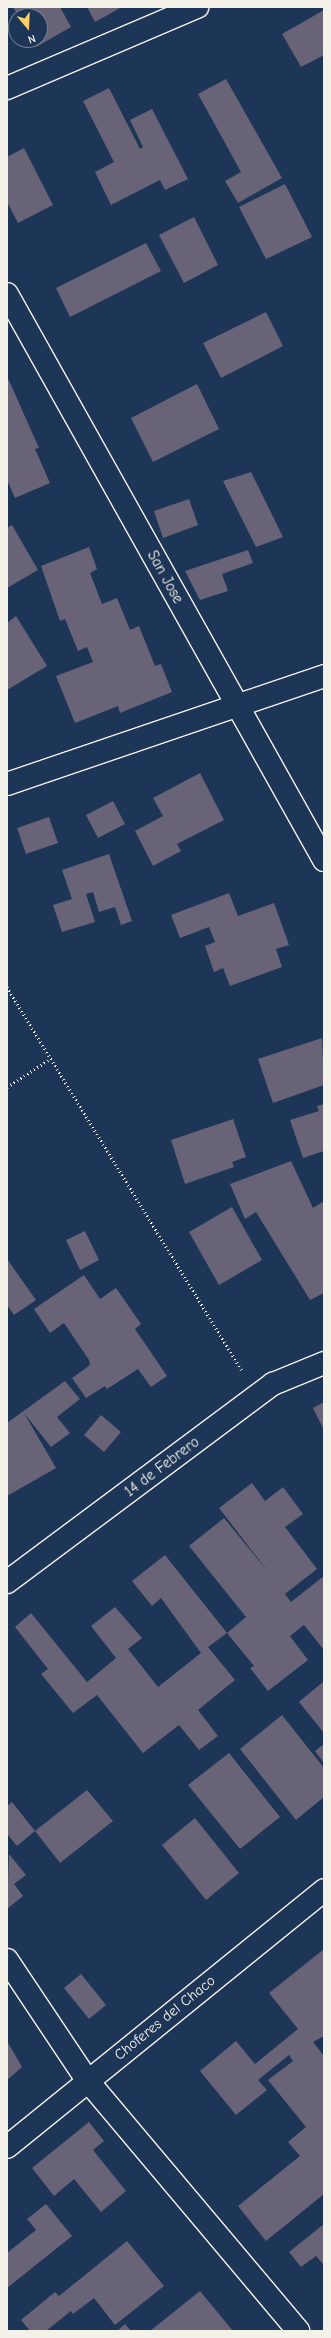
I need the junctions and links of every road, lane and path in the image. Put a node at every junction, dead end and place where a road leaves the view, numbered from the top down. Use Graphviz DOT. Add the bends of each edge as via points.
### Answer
graph roads {
  1 [pos="197,7"];
  2 [pos="7,88"];
  3 [pos="7,294"];
  4 [pos="324,676"];
  5 [pos="238,706"];
  6 [pos="7,784"];
  7 [pos="324,860"];
  8 [pos="7,987"];
  9 [pos="50,1059"];
  10 [pos="7,1087"];
  11 [pos="324,1363"];
  12 [pos="258,1396"];
  13 [pos="7,1582"];
  14 [pos="324,1890"];
  15 [pos="7,1960"];
  16 [pos="87,2080"];
  17 [pos="7,2147"];
  18 [pos="298,2331"];
  1 -- 2 [label="street"];
  3 -- 5 [label="street, San Jose"];
  4 -- 5 [label="street"];
  5 -- 6 [label="street"];
  5 -- 7 [label="street, San Jose"];
  8 -- 9 [label="path"];
  9 -- 10 [label="path"];
  9 -- 12 [label="path"];
  11 -- 12 [label="street, 14 de Febrero" via="273,1384"];
  12 -- 13 [label="street, 14 de Febrero"];
  14 -- 16 [label="street, Choferes del Chaco"];
  15 -- 16 [label="street"];
  16 -- 17 [label="street, Choferes del Chaco"];
  16 -- 18 [label="street"];
}
